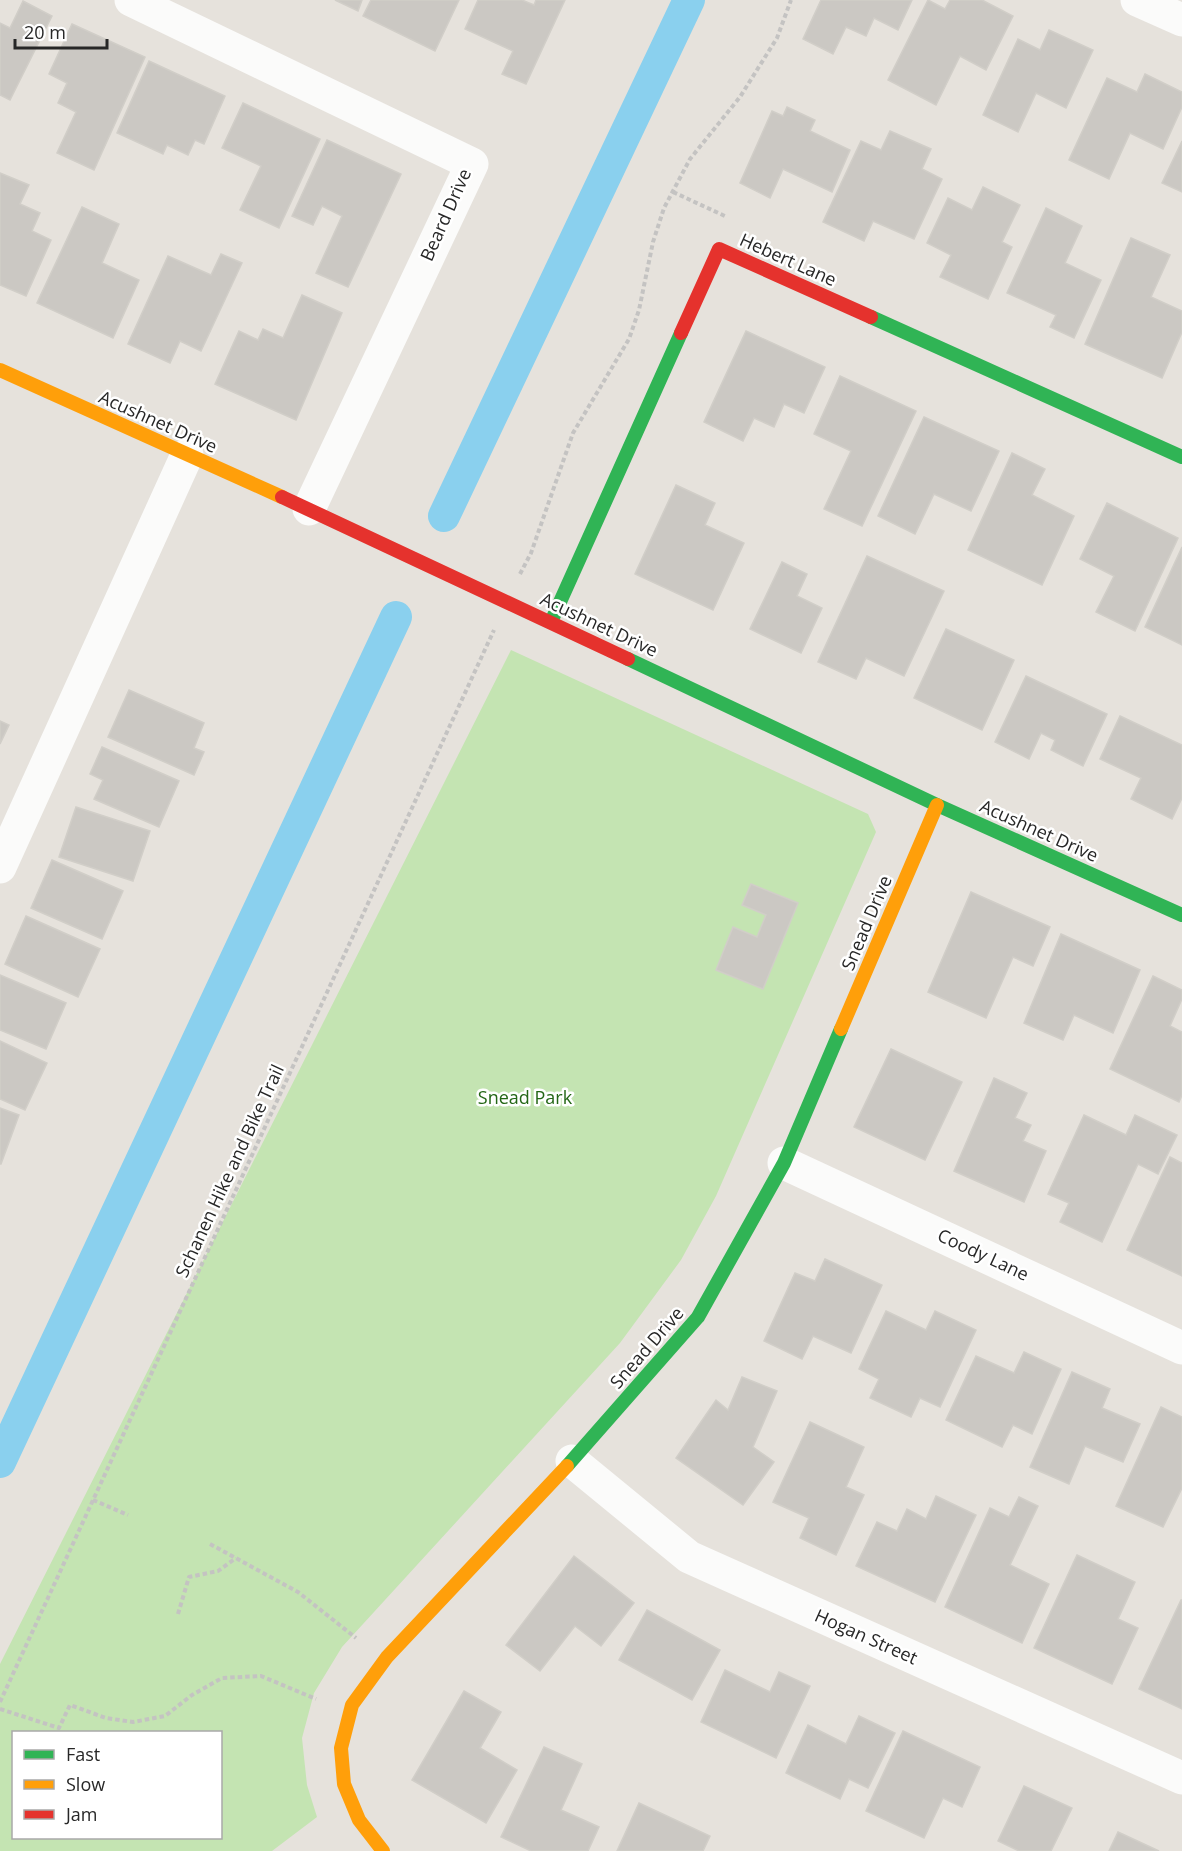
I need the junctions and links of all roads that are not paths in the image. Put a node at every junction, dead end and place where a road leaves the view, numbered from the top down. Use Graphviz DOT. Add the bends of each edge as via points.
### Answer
graph roads {
  1 [pos="131,0"];
  2 [pos="1137,0"];
  3 [pos="1182,21"];
  4 [pos="0,370"];
  5 [pos="187,455"];
  6 [pos="1182,457"];
  7 [pos="309,508"];
  8 [pos="551,622"];
  9 [pos="938,806"];
  10 [pos="0,867"];
  11 [pos="1182,915"];
  12 [pos="784,1163"];
  13 [pos="1182,1348"];
  14 [pos="572,1461"];
  15 [pos="1182,1778"];
  16 [pos="383,1851"];
  1 -- 7 [label="street, Beard Drive" via="472,164"];
  2 -- 3 [label="street"];
  4 -- 5 [label="street, Acushnet Drive"];
  5 -- 7 [label="street, Acushnet Drive"];
  5 -- 10 [label="street"];
  6 -- 8 [label="street, Hebert Lane" via="719,249"];
  7 -- 8 [label="street, Acushnet Drive"];
  8 -- 9 [label="street, Acushnet Drive"];
  9 -- 11 [label="street, Acushnet Drive"];
  9 -- 12 [label="street, Snead Drive"];
  12 -- 13 [label="street, Coody Lane"];
  12 -- 14 [label="street, Snead Drive" via="698,1317"];
  14 -- 15 [label="street, Hogan Street" via="689,1557"];
  14 -- 16 [label="street, Snead Drive" via="387,1657 352,1705 341,1748 344,1784 359,1820"];
}
